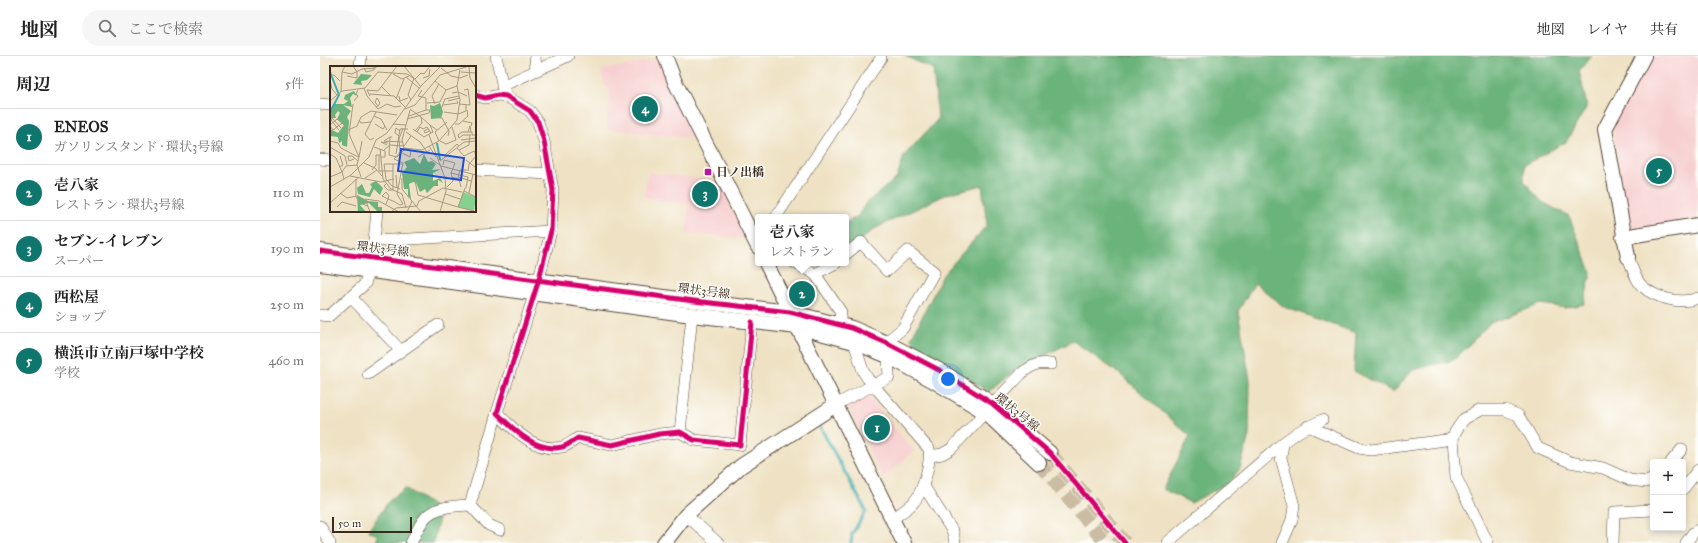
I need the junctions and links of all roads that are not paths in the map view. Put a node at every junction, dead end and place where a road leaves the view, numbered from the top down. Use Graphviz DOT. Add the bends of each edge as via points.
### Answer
graph roads {
  1 [pos="496,56"];
  2 [pos="535,56"];
  3 [pos="568,56"];
  4 [pos="665,56"];
  5 [pos="1644,56"];
  6 [pos="881,58"];
  7 [pos="536,70"];
  8 [pos="504,91"];
  9 [pos="476,95"];
  10 [pos="320,104"];
  11 [pos="330,105"];
  12 [pos="320,159"];
  13 [pos="330,160"];
  14 [pos="476,170"];
  15 [pos="550,174"];
  16 [pos="377,212"];
  17 [pos="778,214"];
  18 [pos="1698,225"];
  19 [pos="551,231"];
  20 [pos="1623,237"];
  21 [pos="755,239"];
  22 [pos="374,241"];
  23 [pos="320,251"];
  24 [pos="849,251"];
  25 [pos="1628,258"];
  26 [pos="370,263"];
  27 [pos="320,264"];
  28 [pos="767,266"];
  29 [pos="800,266"];
  30 [pos="830,266"];
  31 [pos="815,274"];
  32 [pos="539,279"];
  33 [pos="534,292"];
  34 [pos="351,297"];
  35 [pos="1698,298"];
  36 [pos="790,312"];
  37 [pos="692,314"];
  38 [pos="320,315"];
  39 [pos="752,322"];
  40 [pos="839,324"];
  41 [pos="438,325"];
  42 [pos="798,327"];
  43 [pos="854,342"];
  44 [pos="888,350"];
  45 [pos="401,351"];
  46 [pos="1050,364"];
  47 [pos="368,374"];
  48 [pos="872,385"];
  49 [pos="836,404"];
  50 [pos="989,408"];
  51 [pos="497,413"];
  52 [pos="1322,420"];
  53 [pos="1308,426"];
  54 [pos="680,432"];
  55 [pos="1453,439"];
  56 [pos="1282,443"];
  57 [pos="1682,449"];
  58 [pos="1050,453"];
  59 [pos="930,456"];
  60 [pos="1674,459"];
  61 [pos="1039,463"];
  62 [pos="1698,470"];
  63 [pos="1650,480"];
  64 [pos="923,485"];
  65 [pos="1686,485"];
  66 [pos="470,505"];
  67 [pos="1650,510"];
  68 [pos="686,516"];
  69 [pos="892,519"];
  70 [pos="320,526"];
  71 [pos="500,530"];
  72 [pos="1698,530"];
  73 [pos="326,542"];
  74 [pos="411,543"];
  75 [pos="664,543"];
  76 [pos="718,543"];
  77 [pos="904,543"];
  78 [pos="955,543"];
  79 [pos="1167,543"];
  80 [pos="1282,543"];
  81 [pos="1488,543"];
  82 [pos="1612,543"];
  83 [pos="1686,543"];
  1 -- 8 [label="street"];
  2 -- 7 [label="street"];
  3 -- 7 [label="street"];
  4 -- 21 [label="street" via="675,82"];
  5 -- 20 [label="street" via="1606,129"];
  6 -- 17 [label="street"];
  7 -- 8 [label="street"];
  8 -- 9 [label="street" via="485,98"];
  8 -- 15 [label="street" via="530,111 538,122"];
  10 -- 11 [label="street"];
  12 -- 13 [label="street"];
  14 -- 15 [label="street"];
  15 -- 19 [label="street" via="553,190"];
  16 -- 22 [label="street"];
  18 -- 20 [label="street"];
  19 -- 22 [label="street"];
  19 -- 32 [label="street"];
  20 -- 25 [label="street"];
  22 -- 26 [label="street"];
  23 -- 26 [label="street, 環状3号線"];
  24 -- 44 [label="street" via="860,242 887,271 908,251 934,272 906,323 891,338"];
  25 -- 35 [label="street" via="1641,285 1652,293 1680,300 1691,301"];
  26 -- 27 [label="street, 環状3号線"];
  26 -- 32 [label="street, 環状3号線"];
  26 -- 33 [label="street, 環状3号線"];
  26 -- 34 [label="street" via="365,284"];
  28 -- 36 [label="street"];
  29 -- 31 [label="street"];
  30 -- 31 [label="street"];
  31 -- 40 [label="street" via="841,312"];
  32 -- 33 [label="street"];
  32 -- 36 [label="street, 環状3号線"];
  33 -- 37 [label="street, 環状3号線"];
  33 -- 51 [label="street"];
  34 -- 38 [label="street" via="329,316"];
  34 -- 45 [label="street"];
  36 -- 40 [label="street, 環状3号線"];
  36 -- 42 [label="street"];
  37 -- 39 [label="street, 環状3号線"];
  37 -- 54 [label="street"];
  39 -- 42 [label="street, 環状3号線"];
  39 -- 54 [label="street" via="740,445 694,440"];
  40 -- 44 [label="street, 環状3号線" via="852,328"];
  41 -- 45 [label="street"];
  42 -- 43 [label="street, 環状3号線"];
  42 -- 49 [label="street"];
  43 -- 44 [label="street, 環状3号線"];
  43 -- 48 [label="street" via="863,371"];
  44 -- 48 [label="street" via="888,377"];
  44 -- 50 [label="street, 環状3号線" via="932,380"];
  45 -- 47 [label="street"];
  46 -- 50 [label="street" via="1041,363 1023,372"];
  48 -- 49 [label="street"];
  48 -- 59 [label="street" via="929,449"];
  49 -- 68 [label="street" via="741,466"];
  49 -- 69 [label="street"];
  50 -- 58 [label="street, 環状3号線"];
  50 -- 59 [label="street" via="951,449"];
  50 -- 61 [label="street, 環状3号線"];
  51 -- 54 [label="street" via="523,438 554,448 563,447 578,438 612,445"];
  51 -- 66 [label="street"];
  52 -- 53 [label="street"];
  53 -- 55 [label="street" via="1359,448 1371,450"];
  53 -- 56 [label="street"];
  55 -- 63 [label="street" via="1464,419 1480,410 1505,410 1518,415 1538,448 1570,462 1603,468 1630,480"];
  55 -- 81 [label="street" via="1456,477"];
  56 -- 79 [label="street"];
  56 -- 80 [label="street" via="1281,458 1294,506 1292,520"];
  57 -- 60 [label="street"];
  59 -- 64 [label="street"];
  62 -- 65 [label="street"];
  64 -- 69 [label="street" via="913,504"];
  64 -- 78 [label="street" via="953,532"];
  66 -- 71 [label="street" via="489,525"];
  66 -- 74 [label="street" via="432,512 425,518"];
  67 -- 82 [label="street" via="1614,512"];
  68 -- 75 [label="street"];
  68 -- 76 [label="street"];
  69 -- 77 [label="street"];
  70 -- 73 [label="street"];
  72 -- 83 [label="street"];
}
